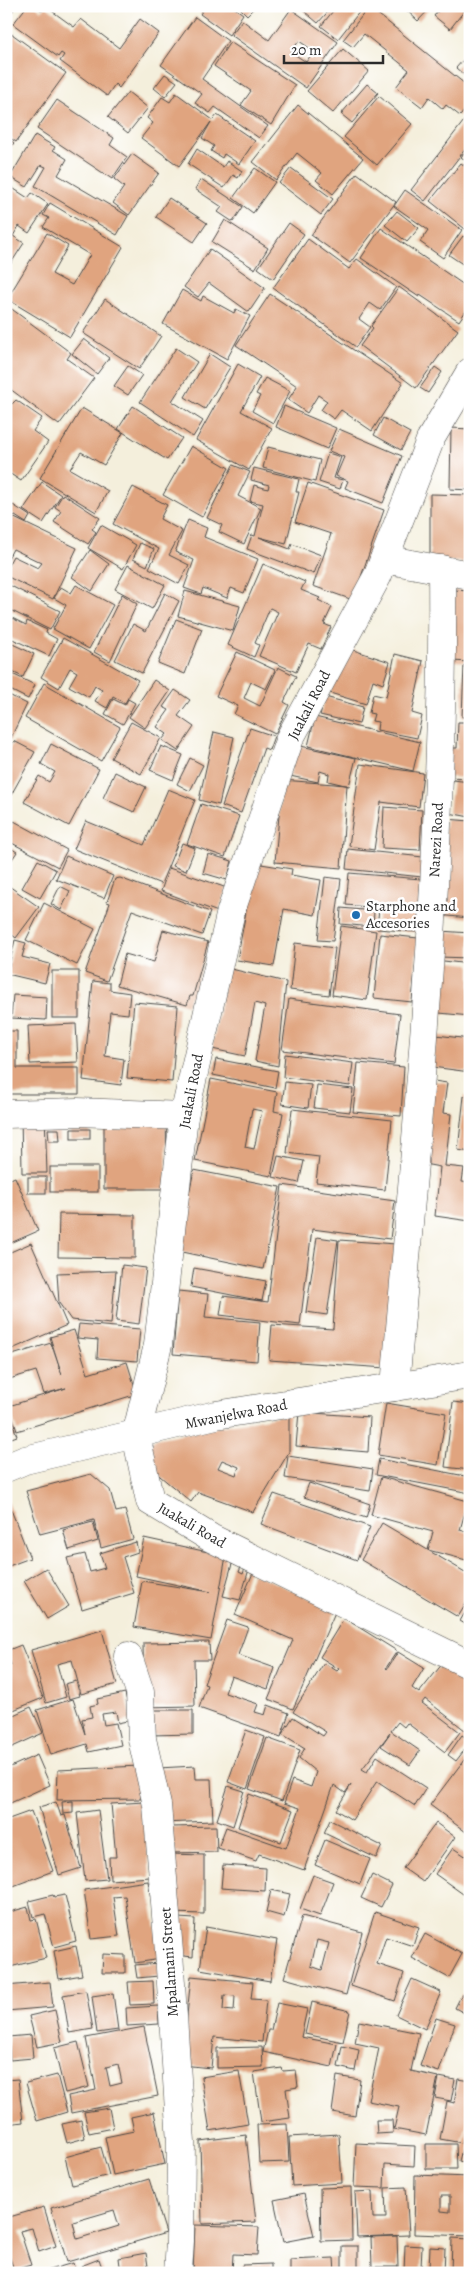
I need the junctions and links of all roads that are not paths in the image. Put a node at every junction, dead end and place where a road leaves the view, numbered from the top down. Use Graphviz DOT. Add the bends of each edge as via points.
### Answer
graph roads {
  1 [pos="470,372"];
  2 [pos="384,559"];
  3 [pos="442,570"];
  4 [pos="470,575"];
  5 [pos="6,1114"];
  6 [pos="184,1116"];
  7 [pos="470,1375"];
  8 [pos="394,1387"];
  9 [pos="136,1435"];
  10 [pos="6,1468"];
  11 [pos="128,1656"];
  12 [pos="470,1664"];
  13 [pos="178,2273"];
  1 -- 2 [label="street, Juakali Road" via="431,438"];
  2 -- 3 [label="street"];
  2 -- 6 [label="street, Juakali Road" via="290,738 231,911"];
  3 -- 4 [label="street"];
  3 -- 8 [label="street, Narezi Road" via="442,746 418,1111"];
  5 -- 6 [label="street" via="78,1112"];
  6 -- 9 [label="street, Juakali Road" via="158,1345"];
  7 -- 8 [label="street, Mwanjelwa Road"];
  8 -- 9 [label="street, Mwanjelwa Road" via="216,1416"];
  9 -- 10 [label="street, Mwanjelwa Road" via="25,1460"];
  9 -- 12 [label="street, Juakali Road" via="150,1501 212,1538"];
  11 -- 13 [label="street, Mpalamani Street" via="140,1692 142,1739 157,1805 169,1952 181,2143"];
}
